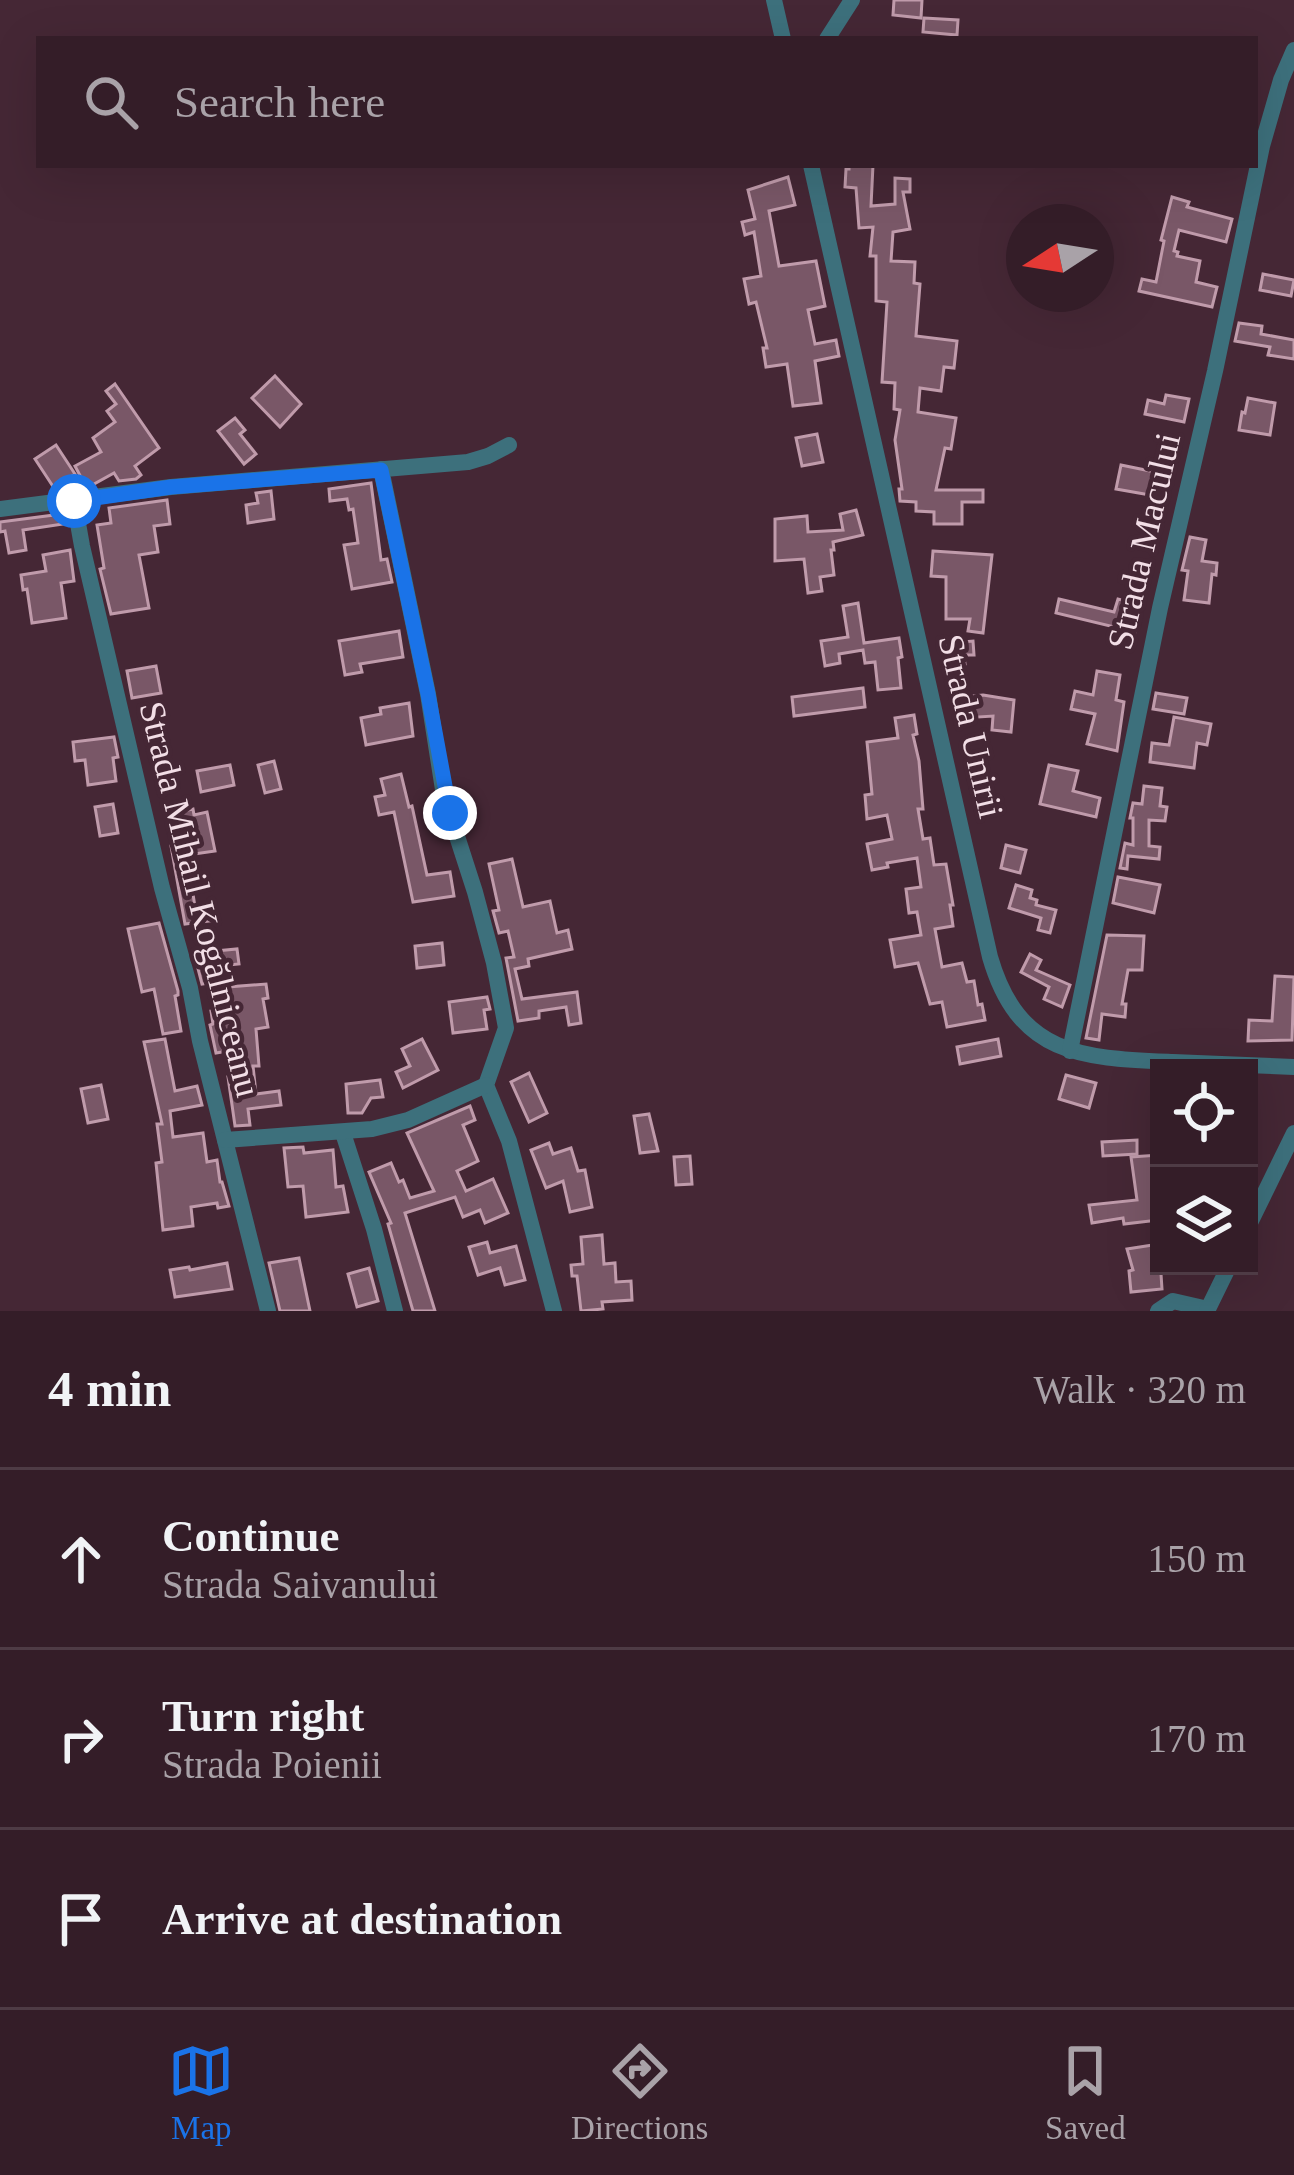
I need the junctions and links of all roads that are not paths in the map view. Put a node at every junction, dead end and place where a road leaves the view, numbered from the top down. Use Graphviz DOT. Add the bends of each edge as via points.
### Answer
graph roads {
  1 [pos="774,0"];
  2 [pos="852,0"];
  3 [pos="782,36"];
  4 [pos="829,36"];
  5 [pos="1294,50"];
  6 [pos="1258,166"];
  7 [pos="812,168"];
  8 [pos="1258,168"];
  9 [pos="509,445"];
  10 [pos="381,470"];
  11 [pos="74,501"];
  12 [pos="0,509"];
  13 [pos="1070,1051"];
  14 [pos="1294,1067"];
  15 [pos="486,1085"];
  16 [pos="343,1133"];
  17 [pos="1294,1133"];
  18 [pos="225,1140"];
  19 [pos="1258,1207"];
  20 [pos="1225,1275"];
  21 [pos="1208,1310"];
  22 [pos="268,1311"];
  23 [pos="395,1311"];
  24 [pos="554,1311"];
  25 [pos="1158,1311"];
  1 -- 3 [label="street"];
  2 -- 4 [label="street"];
  5 -- 6 [label="street, Strada Macului"];
  7 -- 13 [label="street, Strada Unirii" via="996,978 1029,1027"];
  8 -- 13 [label="street, Strada Macului"];
  9 -- 10 [label="street" via="468,462"];
  10 -- 11 [label="street"];
  10 -- 15 [label="street" via="445,796 506,1028"];
  11 -- 12 [label="street"];
  11 -- 18 [label="street, Strada Mihail Kogălniceanu"];
  13 -- 14 [label="street, Strada Unirii"];
  15 -- 16 [label="street" via="408,1120"];
  15 -- 24 [label="street"];
  16 -- 18 [label="street"];
  16 -- 23 [label="street"];
  17 -- 19 [label="street"];
  18 -- 22 [label="street, Strada Mihail Kogălniceanu"];
  20 -- 21 [label="street"];
  21 -- 25 [label="street" via="1173,1301"];
}
